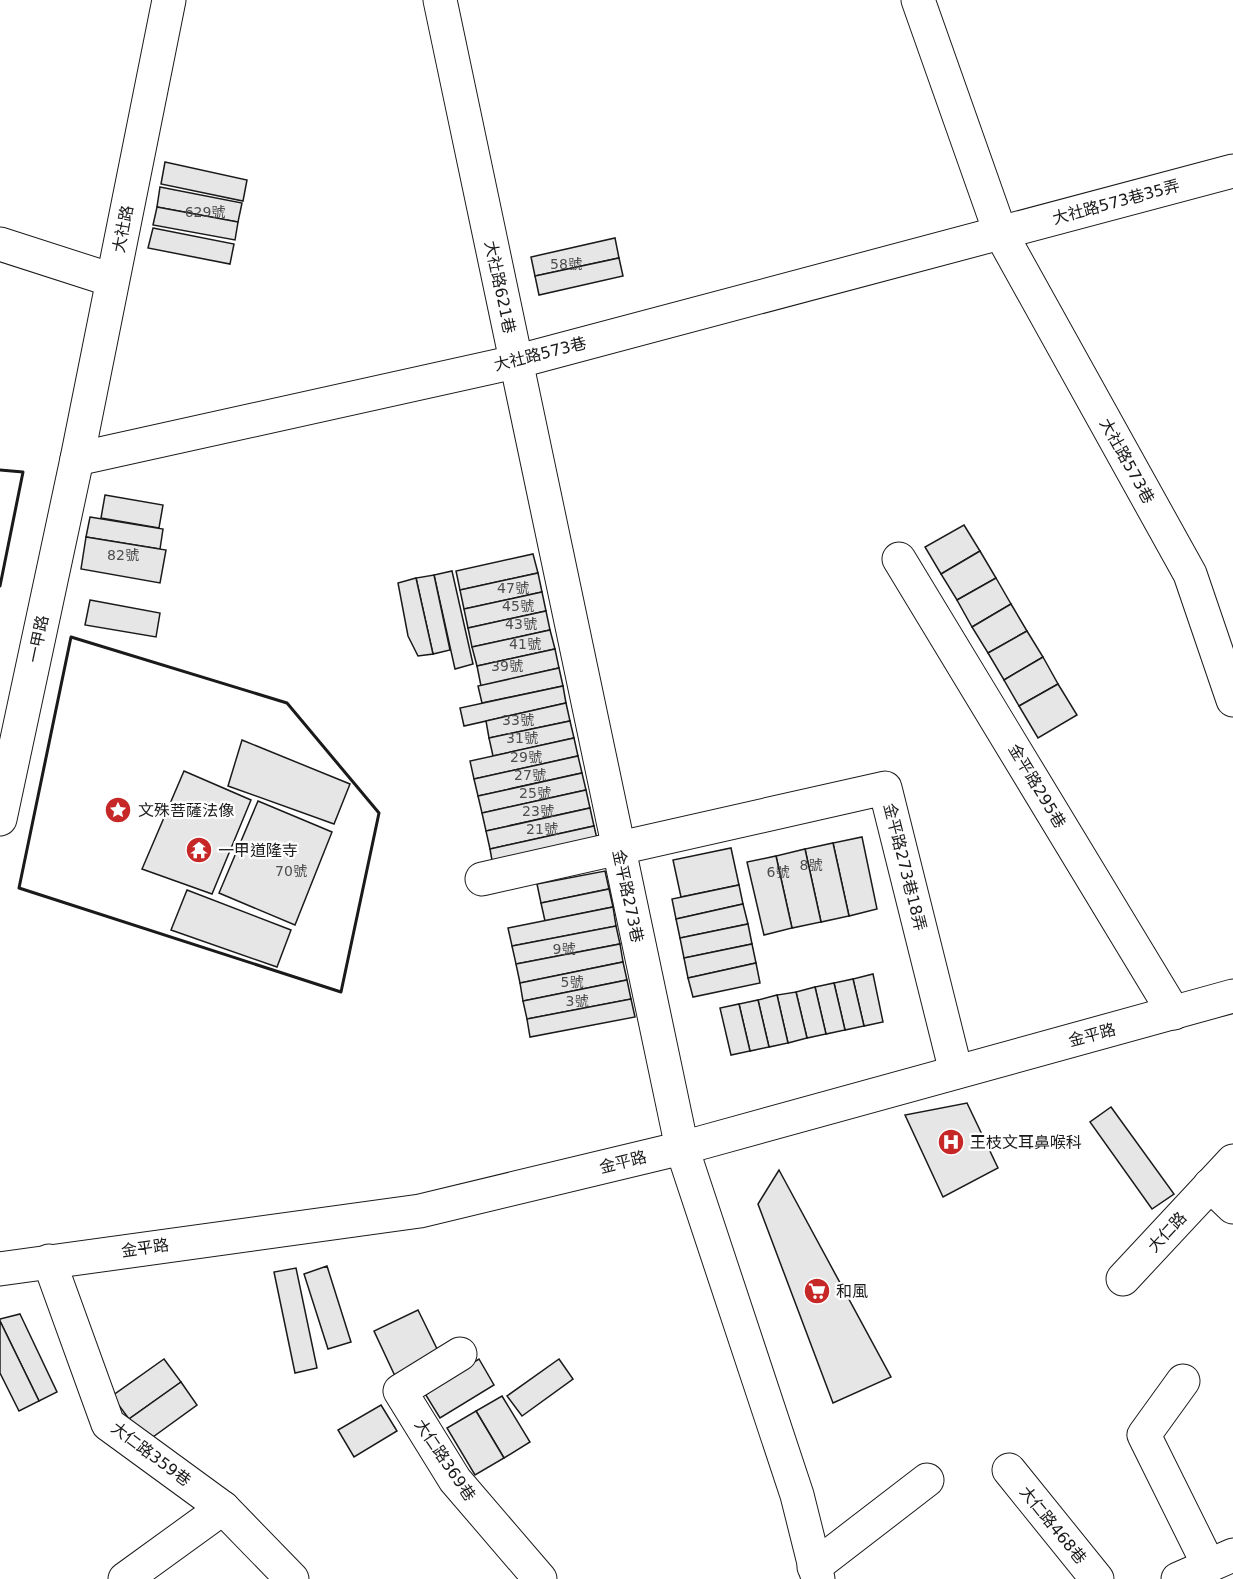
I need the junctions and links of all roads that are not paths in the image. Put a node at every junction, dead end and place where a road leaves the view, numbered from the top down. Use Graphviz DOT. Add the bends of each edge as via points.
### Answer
graph roads {
  1 [pos="169,0"];
  2 [pos="440,0"];
  3 [pos="918,0"];
  4 [pos="1233,171"];
  5 [pos="1000,232"];
  6 [pos="0,244"];
  7 [pos="112,280"];
  8 [pos="515,362"];
  9 [pos="76,459"];
  10 [pos="899,559"];
  11 [pos="575,645"];
  12 [pos="1233,700"];
  13 [pos="0,819"];
  14 [pos="618,848"];
  15 [pos="482,879"];
  16 [pos="1233,996"];
  17 [pos="1174,1013"];
  18 [pos="956,1072"];
  19 [pos="682,1148"];
  20 [pos="1233,1161"];
  21 [pos="1222,1196"];
  22 [pos="50,1261"];
  23 [pos="0,1269"];
  24 [pos="1123,1279"];
  25 [pos="460,1354"];
  26 [pos="1183,1382"];
  27 [pos="1009,1470"];
  28 [pos="927,1480"];
  29 [pos="223,1508"];
  30 [pos="1221,1560"];
  31 [pos="816,1573"];
  32 [pos="125,1579"];
  33 [pos="292,1579"];
  34 [pos="540,1579"];
  35 [pos="1097,1579"];
  36 [pos="1178,1579"];
  1 -- 7 [label="street, 大社路"];
  2 -- 8 [label="street, 大社路621巷"];
  3 -- 5 [label="street, 大社路573巷"];
  4 -- 5 [label="street, 大社路573巷35弄"];
  5 -- 8 [label="street, 大社路573巷"];
  5 -- 12 [label="street, 大社路573巷" via="1190,574"];
  6 -- 7 [label="street"];
  7 -- 9 [label="street, 大社路"];
  8 -- 9 [label="street, 大社路573巷"];
  8 -- 11 [label="street, 大社路621巷"];
  9 -- 13 [label="street, 一甲路"];
  10 -- 17 [label="street, 金平路295巷"];
  11 -- 14 [label="street, 金平路273巷"];
  14 -- 15 [label="street"];
  14 -- 18 [label="street, 金平路273巷18弄" via="885,788"];
  14 -- 19 [label="street, 金平路273巷"];
  16 -- 17 [label="street, 金平路"];
  17 -- 18 [label="street, 金平路"];
  18 -- 19 [label="street, 金平路"];
  19 -- 22 [label="street, 金平路" via="420,1211"];
  19 -- 31 [label="street, 金平路273巷" via="797,1495"];
  20 -- 21 [label="street, 大仁路"];
  21 -- 24 [label="street, 大仁路"];
  22 -- 23 [label="street, 金平路"];
  22 -- 29 [label="street, 大仁路359巷" via="108,1424"];
  25 -- 34 [label="street, 大仁路369巷" via="400,1391 455,1480"];
  26 -- 30 [label="street" via="1144,1435"];
  27 -- 35 [label="street, 大仁路468巷"];
  28 -- 31 [label="street"];
  29 -- 32 [label="street"];
  29 -- 33 [label="street, 大仁路359巷"];
  30 -- 36 [label="street"];
}
